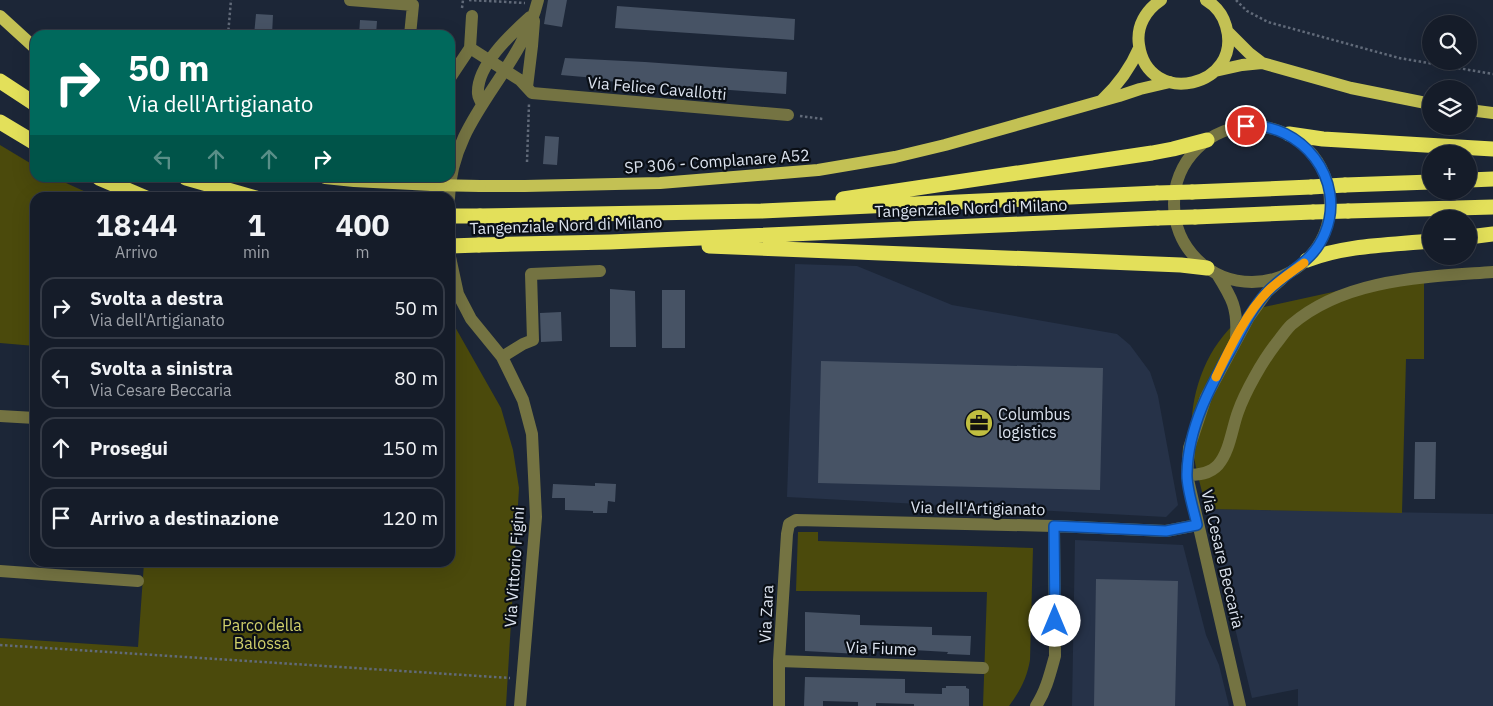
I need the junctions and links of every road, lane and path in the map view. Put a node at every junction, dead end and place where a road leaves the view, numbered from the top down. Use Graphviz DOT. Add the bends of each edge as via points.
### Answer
graph roads {
  1 [pos="231,0"];
  2 [pos="350,0"];
  3 [pos="469,0"];
  4 [pos="1206,0"];
  5 [pos="1236,0"];
  6 [pos="1157,1"];
  7 [pos="536,6"];
  8 [pos="0,16"];
  9 [pos="472,16"];
  10 [pos="228,30"];
  11 [pos="410,30"];
  12 [pos="1228,32"];
  13 [pos="30,43"];
  14 [pos="470,48"];
  15 [pos="1139,48"];
  16 [pos="489,60"];
  17 [pos="1262,63"];
  18 [pos="455,70"];
  19 [pos="504,70"];
  20 [pos="1215,71"];
  21 [pos="1493,74"];
  22 [pos="0,81"];
  23 [pos="1170,82"];
  24 [pos="529,90"];
  25 [pos="1102,100"];
  26 [pos="30,101"];
  27 [pos="1422,102"];
  28 [pos="482,104"];
  29 [pos="1477,111"];
  30 [pos="1493,113"];
  31 [pos="788,115"];
  32 [pos="823,119"];
  33 [pos="0,122"];
  34 [pos="1289,134"];
  35 [pos="30,140"];
  36 [pos="1206,140"];
  37 [pos="1493,149"];
  38 [pos="455,158"];
  39 [pos="527,162"];
  40 [pos="1493,179"];
  41 [pos="1477,180"];
  42 [pos="108,182"];
  43 [pos="200,182"];
  44 [pos="374,182"];
  45 [pos="1422,182"];
  46 [pos="132,192"];
  47 [pos="235,192"];
  48 [pos="1493,206"];
  49 [pos="761,211"];
  50 [pos="455,216"];
  51 [pos="1493,234"];
  52 [pos="1477,236"];
  53 [pos="610,242"];
  54 [pos="1422,242"];
  55 [pos="455,246"];
  56 [pos="1307,260"];
  57 [pos="600,271"];
  58 [pos="1212,271"];
  59 [pos="1493,272"];
  60 [pos="1287,274"];
  61 [pos="455,282"];
  62 [pos="1236,339"];
  63 [pos="502,357"];
  64 [pos="0,416"];
  65 [pos="30,418"];
  66 [pos="1186,475"];
  67 [pos="789,524"];
  68 [pos="1197,525"];
  69 [pos="1054,526"];
  70 [pos="0,571"];
  71 [pos="138,581"];
  72 [pos="0,646"];
  73 [pos="779,661"];
  74 [pos="982,668"];
  75 [pos="522,678"];
  76 [pos="520,706"];
  77 [pos="780,706"];
  78 [pos="1036,706"];
  79 [pos="1240,706"];
  1 -- 10 [label="path"];
  2 -- 11 [label="street" via="412,5"];
  3 -- 7 [label="path"];
  4 -- 12 [label="main road" via="1222,15"];
  5 -- 21 [label="path" via="1247,11 1268,22 1400,58"];
  6 -- 15 [label="main road" via="1141,24"];
  7 -- 16 [label="street"];
  7 -- 19 [label="street" via="521,43"];
  7 -- 24 [label="street"];
  8 -- 13 [label="main road"];
  9 -- 14 [label="street"];
  12 -- 17 [label="main road"];
  12 -- 20 [label="main road" via="1225,57"];
  14 -- 16 [label="street"];
  14 -- 18 [label="street"];
  15 -- 23 [label="main road" via="1150,69"];
  15 -- 25 [label="main road" via="1122,80"];
  16 -- 19 [label="street"];
  16 -- 28 [label="street" via="479,82 478,95"];
  17 -- 20 [label="main road"];
  17 -- 27 [label="main road" via="1360,90"];
  19 -- 24 [label="street"];
  19 -- 28 [label="street"];
  20 -- 23 [label="main road, SP 306 - Complanare A52" via="1194,83"];
  22 -- 26 [label="highway"];
  23 -- 25 [label="main road, SP 306 - Complanare A52"];
  24 -- 31 [label="street, Via Felice Cavallotti"];
  24 -- 39 [label="path"];
  25 -- 44 [label="main road, SP 306 - Complanare A52, bridge" via="945,145 818,170 660,183 480,186"];
  28 -- 38 [label="street"];
  29 -- 30 [label="main road"];
  31 -- 32 [label="path"];
  33 -- 35 [label="highway"];
  34 -- 36 [label="street" via="1272,128 1246,126 1224,131"];
  34 -- 37 [label="highway"];
  34 -- 56 [label="street" via="1305,146 1320,164 1331,197 1326,231"];
  36 -- 49 [label="highway" via="1152,153"];
  36 -- 58 [label="street" via="1181,172 1176,185 1174,212 1182,238 1193,255"];
  40 -- 41 [label="highway"];
  42 -- 46 [label="highway"];
  43 -- 47 [label="highway"];
  45 -- 49 [label="highway, Tangenziale Nord di Milano, bridge"];
  48 -- 53 [label="highway, Tangenziale Nord di Milano, bridge"];
  49 -- 50 [label="highway, Tangenziale Nord di Milano, bridge"];
  51 -- 52 [label="highway"];
  53 -- 55 [label="highway, Tangenziale Nord di Milano, bridge"];
  53 -- 58 [label="highway" via="1181,265"];
  54 -- 56 [label="highway" via="1345,249"];
  56 -- 60 [label="street"];
  57 -- 63 [label="street" via="531,274 533,340"];
  58 -- 60 [label="street" via="1252,283"];
  58 -- 62 [label="street, Via Cesare Beccaria" via="1227,289 1234,305 1238,317"];
  59 -- 66 [label="street" via="1428,277 1372,286 1342,294 1317,307 1291,326 1273,348 1239,409 1224,455 1217,465 1204,473"];
  60 -- 62 [label="street, Via Cesare Beccaria" via="1267,292"];
  61 -- 63 [label="street, Via Vittorio Figini" via="471,319"];
  62 -- 66 [label="street, Via Cesare Beccaria" via="1206,397 1189,448"];
  63 -- 75 [label="street, Via Vittorio Figini" via="523,400 532,434 536,517"];
  64 -- 65 [label="street"];
  66 -- 68 [label="street, Via Cesare Beccaria"];
  67 -- 69 [label="street, Via dell'Artigianato" via="796,520"];
  67 -- 73 [label="street, Via Zara"];
  68 -- 69 [label="street, Via dell'Artigianato" via="1166,531"];
  68 -- 79 [label="street, Via Cesare Beccaria"];
  69 -- 78 [label="street" via="1055,656"];
  70 -- 71 [label="street"];
  72 -- 75 [label="path"];
  73 -- 74 [label="street, Via Fiume"];
  73 -- 77 [label="street, Via Zara"];
  75 -- 76 [label="street, Via Vittorio Figini"];
}
